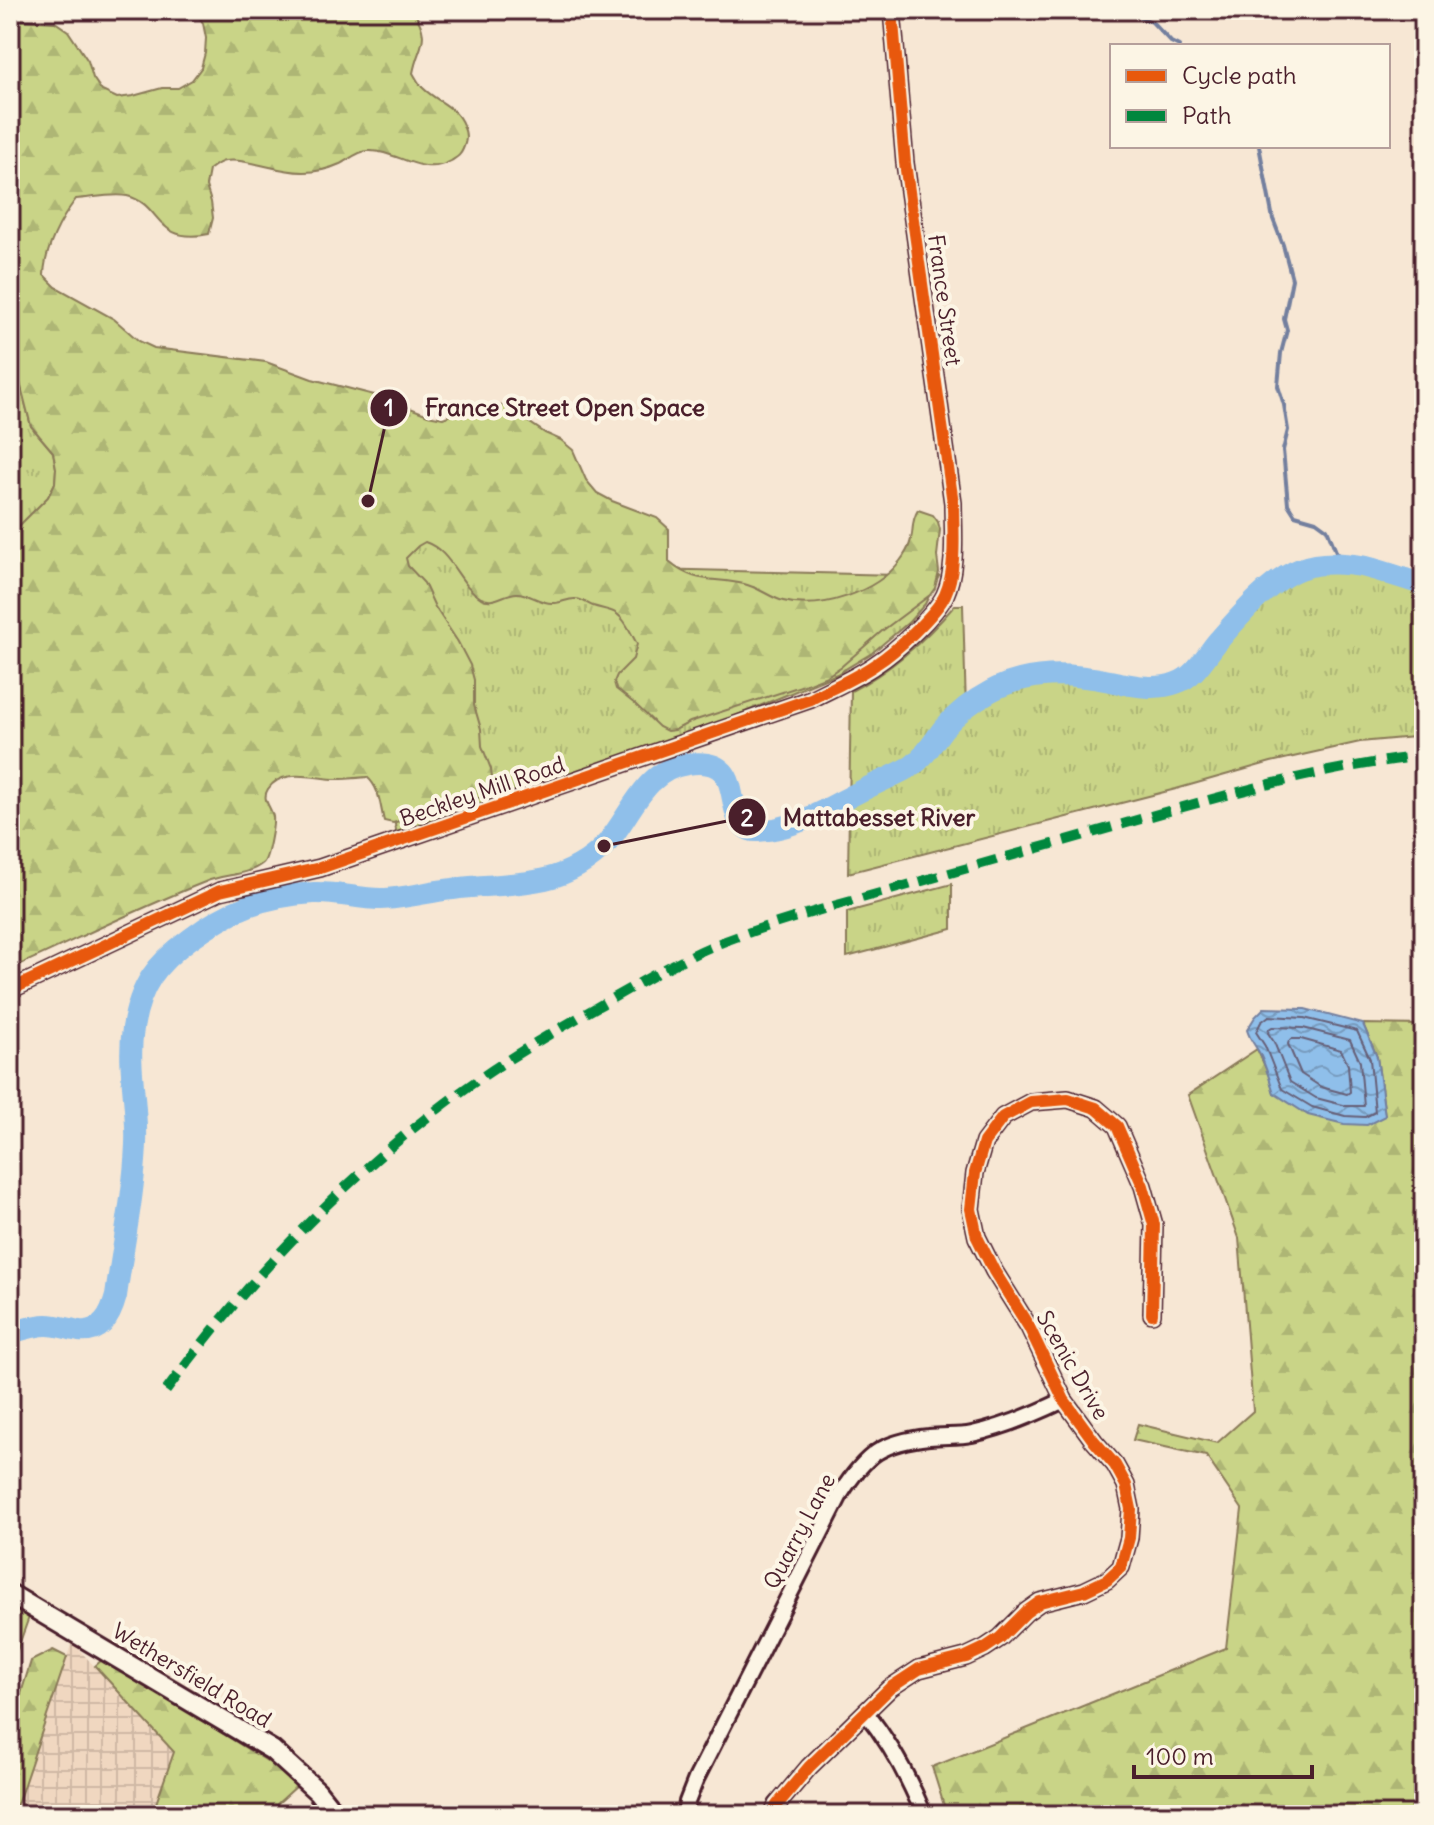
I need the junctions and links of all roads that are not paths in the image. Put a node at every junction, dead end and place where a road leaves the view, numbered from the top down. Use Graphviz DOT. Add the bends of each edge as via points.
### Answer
graph roads {
  1 [pos="892,10"];
  2 [pos="945,595"];
  3 [pos="10,990"];
  4 [pos="1152,1314"];
  5 [pos="1064,1400"];
  6 [pos="10,1594"];
  7 [pos="866,1713"];
  8 [pos="336,1815"];
  9 [pos="685,1815"];
  10 [pos="773,1815"];
  11 [pos="924,1815"];
  1 -- 2 [label="street, France Street" via="905,163 953,503 954,548"];
  2 -- 3 [label="street, Beckley Mill Road" via="928,619 877,664 811,699 320,868 220,891"];
  4 -- 5 [label="street, Scenic Drive" via="1154,1225 1117,1126 1096,1108 1068,1099 1031,1102 1003,1117 984,1142 975,1173 971,1209 977,1237"];
  5 -- 7 [label="street, Scenic Drive" via="1126,1485 1131,1509 1121,1567 1084,1591 1040,1602 985,1648 919,1669"];
  5 -- 9 [label="street, Quarry Lane" via="992,1430 896,1442 856,1469 696,1779"];
  6 -- 8 [label="street, Wethersfield Road" via="272,1750"];
  7 -- 10 [label="street, Scenic Drive" via="809,1767"];
  7 -- 11 [label="street" via="910,1781"];
}
